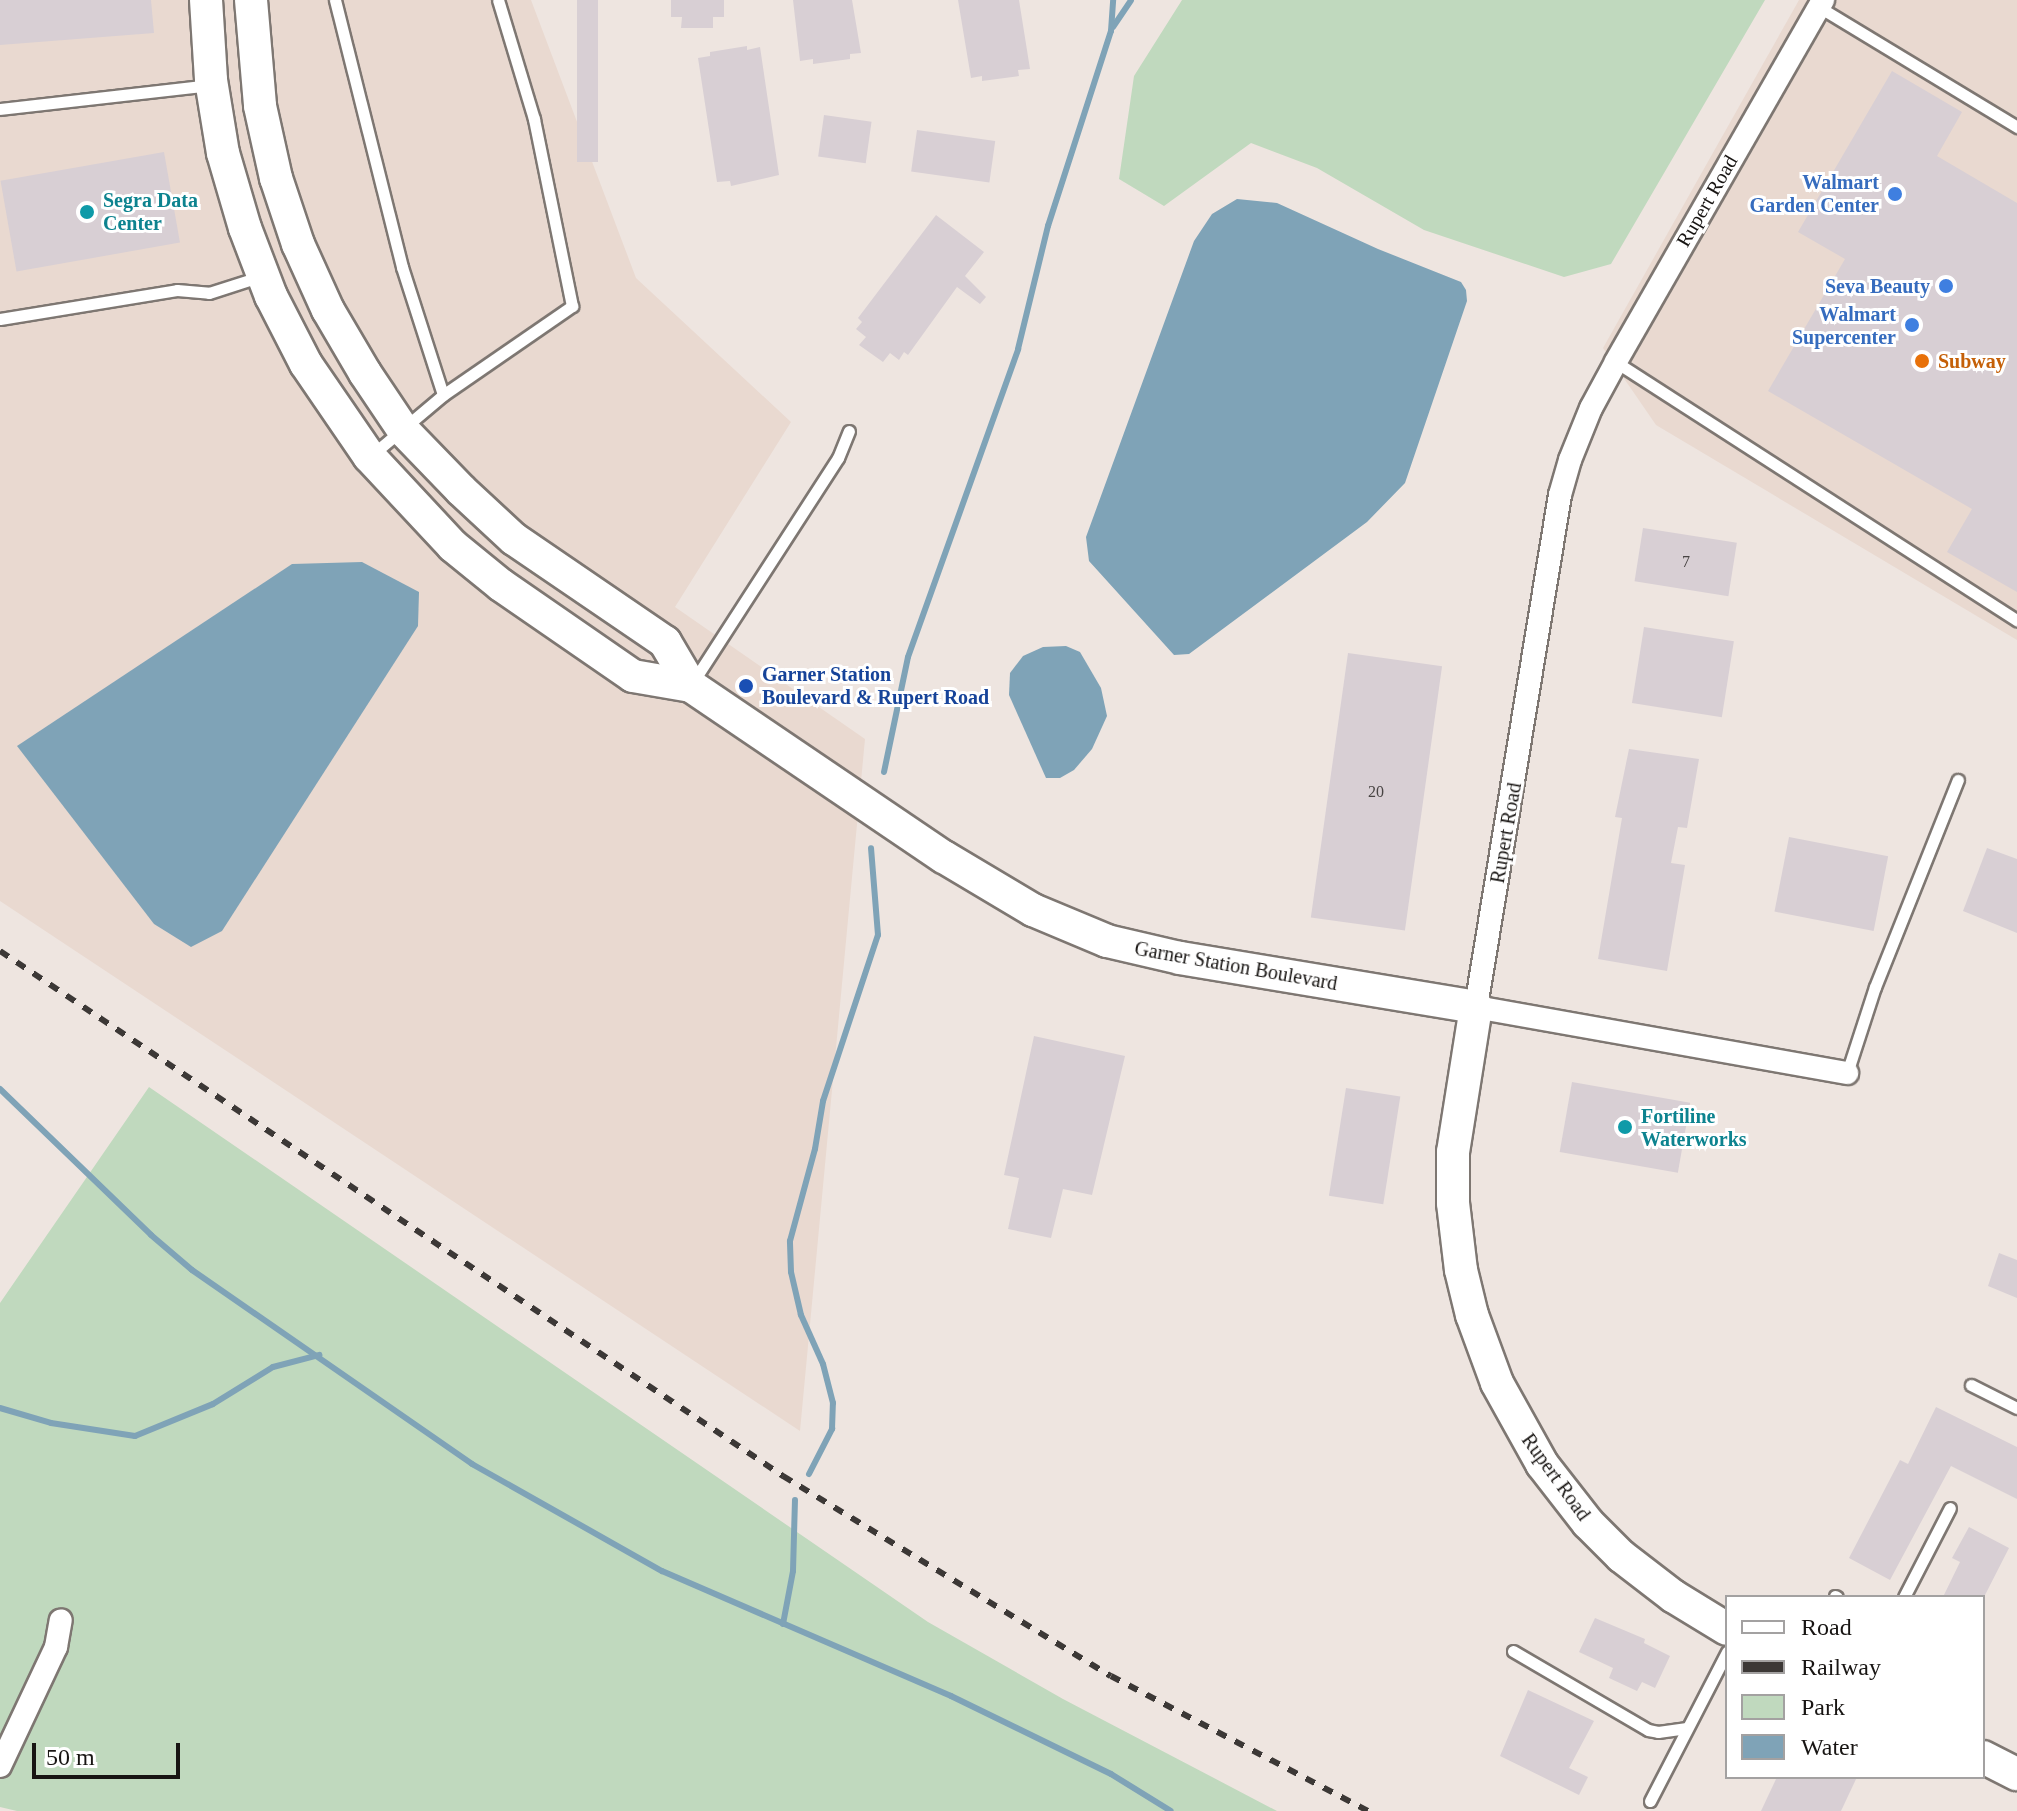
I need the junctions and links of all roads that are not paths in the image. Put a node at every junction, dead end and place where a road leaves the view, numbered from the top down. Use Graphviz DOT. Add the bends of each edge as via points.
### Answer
graph roads {
  1 [pos="206,0"];
  2 [pos="251,0"];
  3 [pos="335,0"];
  4 [pos="498,0"];
  5 [pos="1821,4"];
  6 [pos="212,84"];
  7 [pos="0,109"];
  8 [pos="2017,127"];
  9 [pos="263,276"];
  10 [pos="0,319"];
  11 [pos="1616,362"];
  12 [pos="443,395"];
  13 [pos="404,431"];
  14 [pos="849,431"];
  15 [pos="369,456"];
  16 [pos="2017,620"];
  17 [pos="691,686"];
  18 [pos="1958,780"];
  19 [pos="1476,1007"];
  20 [pos="1847,1073"];
  21 [pos="1971,1385"];
  22 [pos="2017,1408"];
  23 [pos="1950,1508"];
  24 [pos="1905,1595"];
  25 [pos="61,1620"];
  26 [pos="1725,1628"];
  27 [pos="1513,1651"];
  28 [pos="1725,1656"];
  29 [pos="1687,1728"];
  30 [pos="1985,1758"];
  31 [pos="0,1766"];
  32 [pos="2017,1774"];
  33 [pos="1650,1801"];
  1 -- 6 [label="street, Garner Station Boulevard"];
  2 -- 13 [label="street, Garner Station Boulevard" via="260,106 298,244 328,310"];
  3 -- 12 [label="lane" via="402,267"];
  4 -- 12 [label="lane" via="534,119 572,306"];
  5 -- 8 [label="lane"];
  5 -- 11 [label="street, Rupert Road"];
  6 -- 7 [label="lane"];
  6 -- 9 [label="street, Garner Station Boulevard" via="223,153"];
  9 -- 10 [label="lane" via="209,293 177,290"];
  9 -- 15 [label="street, Garner Station Boulevard" via="306,364"];
  11 -- 16 [label="lane"];
  11 -- 19 [label="street, Rupert Road" via="1591,408 1560,495"];
  12 -- 13 [label="lane"];
  13 -- 15 [label="lane"];
  13 -- 17 [label="street, Garner Station Boulevard" via="514,539 665,642"];
  14 -- 17 [label="lane" via="838,458"];
  15 -- 17 [label="street, Garner Station Boulevard" via="453,546 501,585 633,676"];
  17 -- 19 [label="street, Garner Station Boulevard" via="944,857 1033,910 1107,941"];
  18 -- 20 [label="lane" via="1875,987"];
  19 -- 20 [label="street, Garner Station Boulevard"];
  19 -- 26 [label="street, Rupert Road" via="1453,1152 1453,1203 1472,1315 1497,1383 1542,1464 1588,1523 1621,1556"];
  21 -- 22 [label="lane"];
  23 -- 24 [label="lane"];
  25 -- 31 [label="street" via="56,1647"];
  27 -- 29 [label="lane" via="1648,1730"];
  28 -- 29 [label="lane"];
  29 -- 33 [label="lane"];
  30 -- 32 [label="street"];
}
